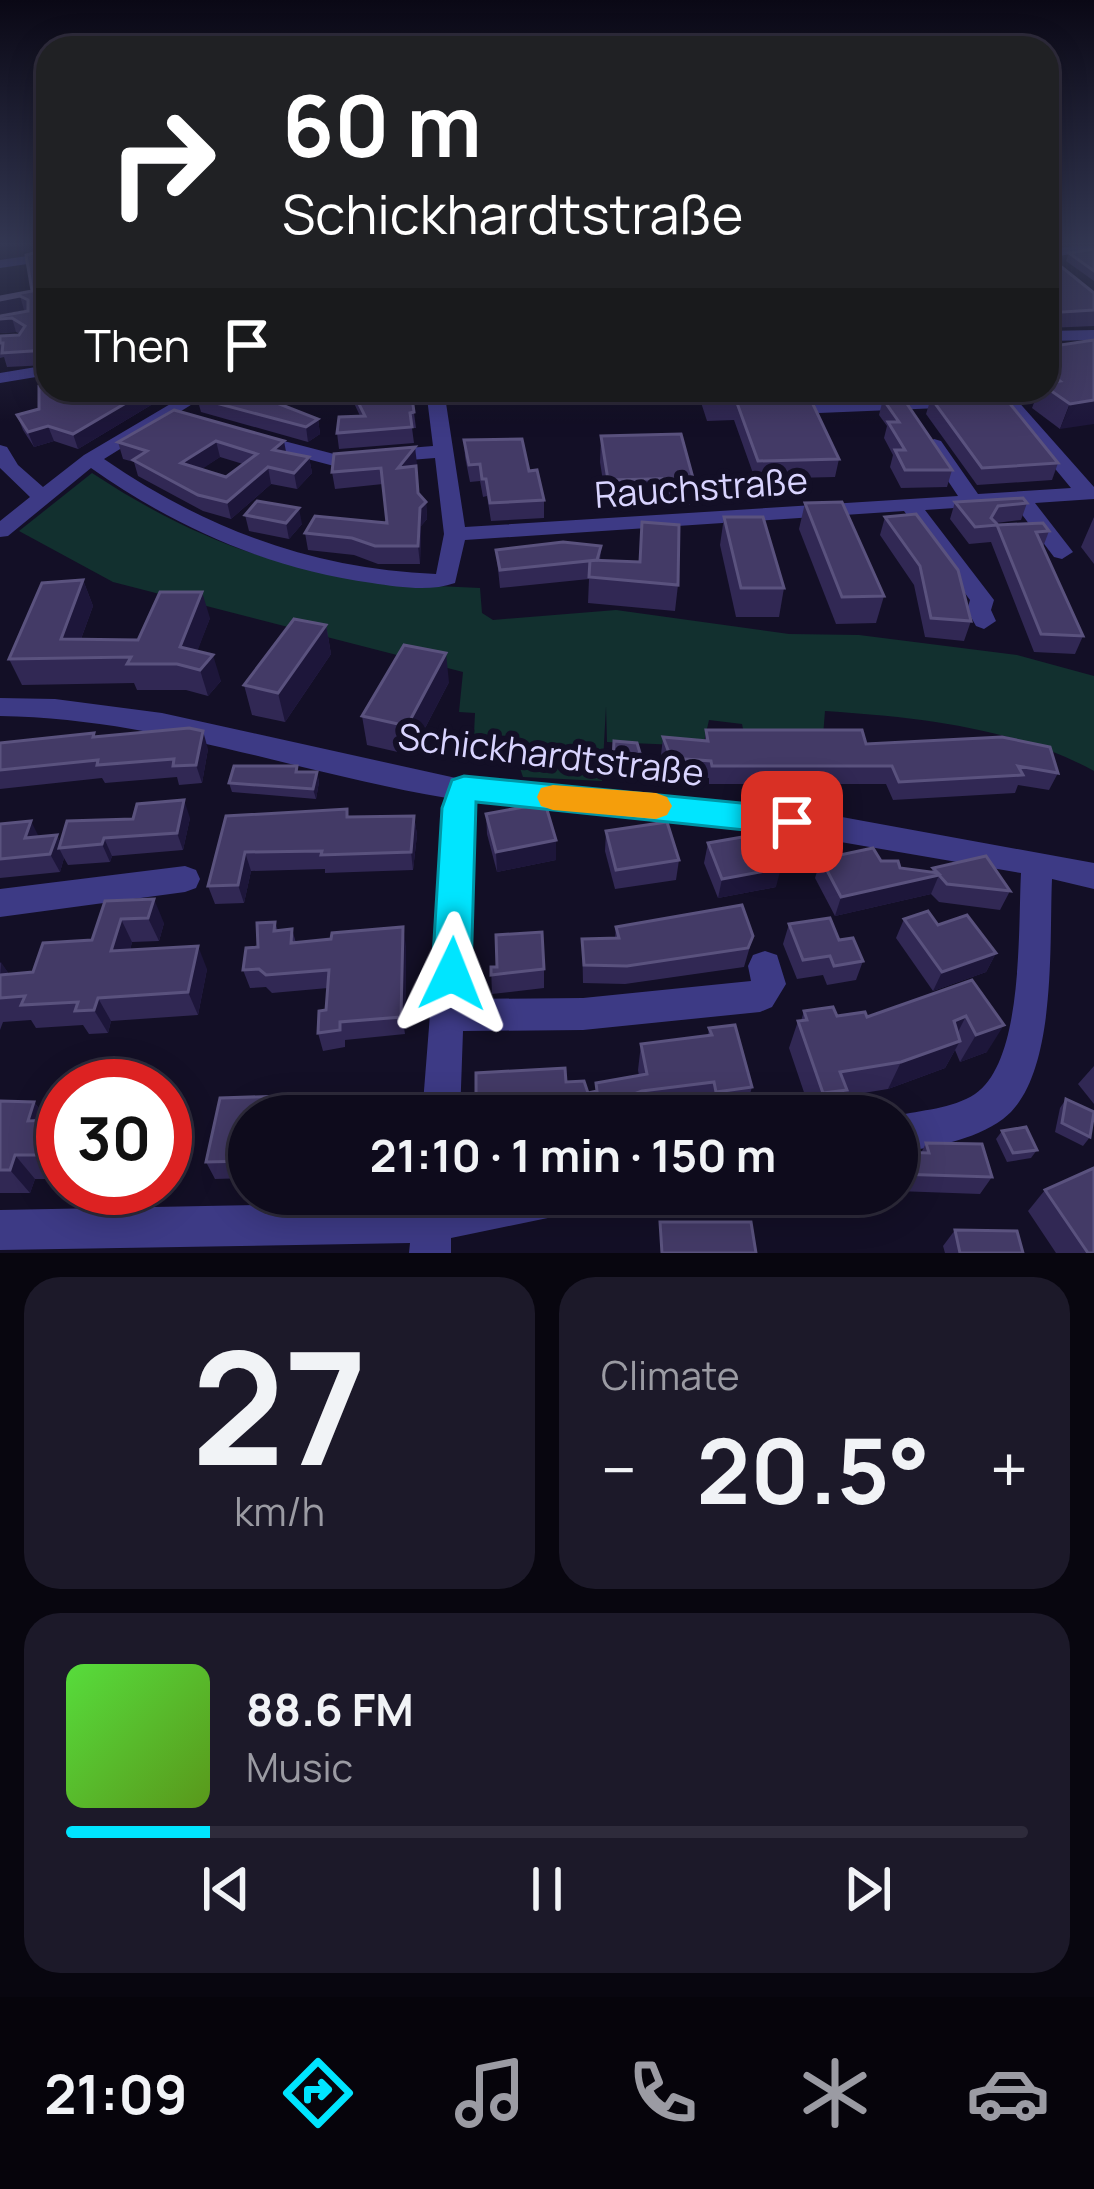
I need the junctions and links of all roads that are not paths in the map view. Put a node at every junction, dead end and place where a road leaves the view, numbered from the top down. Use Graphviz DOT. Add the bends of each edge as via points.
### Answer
graph roads {
  1 [pos="1094,334"];
  2 [pos="1059,335"];
  3 [pos="36,372"];
  4 [pos="0,378"];
  5 [pos="437,402"];
  6 [pos="939,402"];
  7 [pos="1009,402"];
  8 [pos="196,403"];
  9 [pos="907,405"];
  10 [pos="819,408"];
  11 [pos="235,432"];
  12 [pos="0,451"];
  13 [pos="446,451"];
  14 [pos="91,459"];
  15 [pos="1091,493"];
  16 [pos="1021,499"];
  17 [pos="973,502"];
  18 [pos="34,504"];
  19 [pos="911,506"];
  20 [pos="0,510"];
  21 [pos="0,532"];
  22 [pos="455,534"];
  23 [pos="1061,553"];
  24 [pos="984,621"];
  25 [pos="0,707"];
  26 [pos="464,788"];
  27 [pos="1037,863"];
  28 [pos="1094,876"];
  29 [pos="185,879"];
  30 [pos="0,903"];
  31 [pos="765,966"];
  32 [pos="450,1016"];
  33 [pos="443,1095"];
  34 [pos="918,1128"];
  35 [pos="469,1215"];
  36 [pos="432,1223"];
  37 [pos="0,1230"];
  1 -- 2 [label="street"];
  3 -- 4 [label="street"];
  5 -- 13 [label="street"];
  6 -- 9 [label="street"];
  7 -- 15 [label="street"];
  8 -- 14 [label="street"];
  9 -- 10 [label="street"];
  9 -- 17 [label="street"];
  11 -- 13 [label="street" via="334,460"];
  12 -- 18 [label="street"];
  13 -- 22 [label="street"];
  14 -- 18 [label="street"];
  14 -- 22 [label="street" via="135,492 260,549 388,578 447,578"];
  15 -- 16 [label="street, Rauchstraße"];
  16 -- 17 [label="street, Rauchstraße"];
  16 -- 23 [label="street" via="1034,531"];
  17 -- 19 [label="street, Rauchstraße"];
  18 -- 20 [label="street"];
  18 -- 21 [label="street"];
  19 -- 22 [label="street, Rauchstraße"];
  19 -- 24 [label="street" via="982,600"];
  25 -- 26 [label="street, Schickhardtstraße" via="163,719"];
  26 -- 27 [label="street, Schickhardtstraße" via="792,822"];
  26 -- 32 [label="street"];
  27 -- 28 [label="street, Schickhardtstraße"];
  27 -- 34 [label="street" via="1019,1062 1001,1098"];
  29 -- 30 [label="street"];
  31 -- 32 [label="street" via="769,984 760,996 583,1014"];
  32 -- 33 [label="street"];
  35 -- 36 [label="street"];
  36 -- 37 [label="street"];
}
